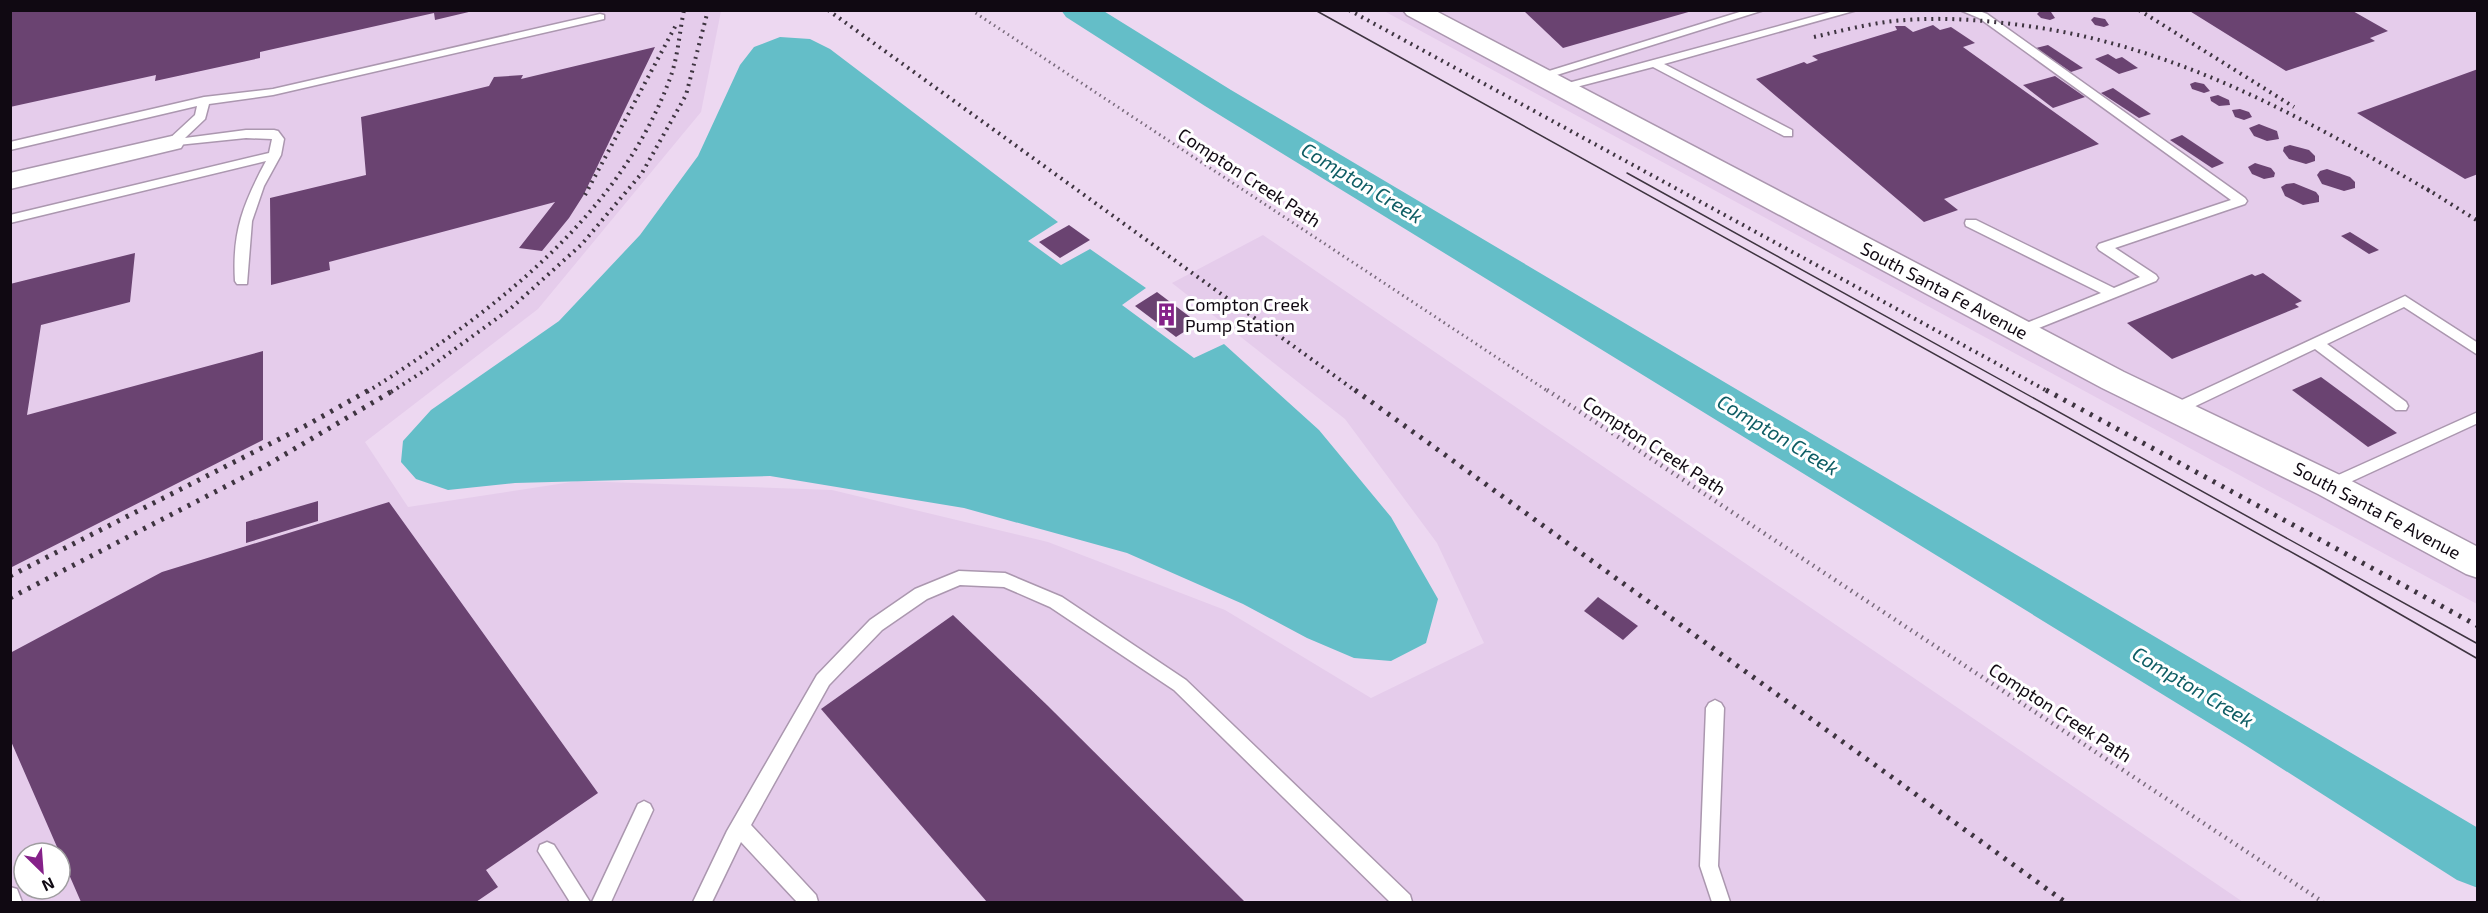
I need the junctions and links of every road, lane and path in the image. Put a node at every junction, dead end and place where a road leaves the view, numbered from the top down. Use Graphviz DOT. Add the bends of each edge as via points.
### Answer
graph roads {
  1 [pos="971,10"];
  2 [pos="1415,10"];
  3 [pos="1759,10"];
  4 [pos="1851,10"];
  5 [pos="1965,10"];
  6 [pos="600,16"];
  7 [pos="1654,63"];
  8 [pos="1551,82"];
  9 [pos="204,101"];
  10 [pos="1788,133"];
  11 [pos="172,143"];
  12 [pos="10,146"];
  13 [pos="275,154"];
  14 [pos="10,181"];
  15 [pos="10,219"];
  16 [pos="1971,223"];
  17 [pos="242,281"];
  18 [pos="2113,293"];
  19 [pos="2019,331"];
  20 [pos="2315,342"];
  21 [pos="2478,350"];
  22 [pos="2401,406"];
  23 [pos="2176,409"];
  24 [pos="2478,417"];
  25 [pos="2330,485"];
  26 [pos="2478,564"];
  27 [pos="1715,708"];
  28 [pos="644,810"];
  29 [pos="740,826"];
  30 [pos="547,851"];
  31 [pos="10,896"];
  32 [pos="13,903"];
  33 [pos="581,903"];
  34 [pos="601,903"];
  35 [pos="702,903"];
  36 [pos="809,903"];
  37 [pos="1403,903"];
  38 [pos="1721,903"];
  39 [pos="2323,903"];
  1 -- 39 [label="path, Compton Creek Path"];
  2 -- 8 [label="main road, South Santa Fe Avenue"];
  3 -- 8 [label="lane"];
  4 -- 7 [label="lane"];
  5 -- 18 [label="lane" via="1994,23 2241,201 2104,247 2151,278"];
  6 -- 9 [label="lane" via="273,92"];
  7 -- 8 [label="lane"];
  7 -- 10 [label="lane"];
  8 -- 19 [label="main road, South Santa Fe Avenue"];
  9 -- 11 [label="lane" via="201,116"];
  9 -- 12 [label="lane"];
  11 -- 13 [label="lane" via="274,134 278,139"];
  11 -- 14 [label="street"];
  13 -- 15 [label="lane"];
  13 -- 17 [label="lane" via="246,214 239,252"];
  16 -- 18 [label="lane"];
  18 -- 19 [label="lane"];
  19 -- 23 [label="main road, South Santa Fe Avenue"];
  20 -- 21 [label="lane" via="2405,302"];
  20 -- 22 [label="lane"];
  20 -- 23 [label="lane"];
  23 -- 25 [label="main road, South Santa Fe Avenue"];
  24 -- 25 [label="lane"];
  25 -- 26 [label="main road, South Santa Fe Avenue"];
  27 -- 38 [label="lane" via="1709,866"];
  28 -- 34 [label="lane"];
  29 -- 35 [label="lane"];
  29 -- 36 [label="lane"];
  29 -- 37 [label="lane" via="823,680 876,625 921,594 959,578 1005,580 1056,603 1180,685"];
  30 -- 33 [label="lane"];
  31 -- 32 [label="lane"];
}
